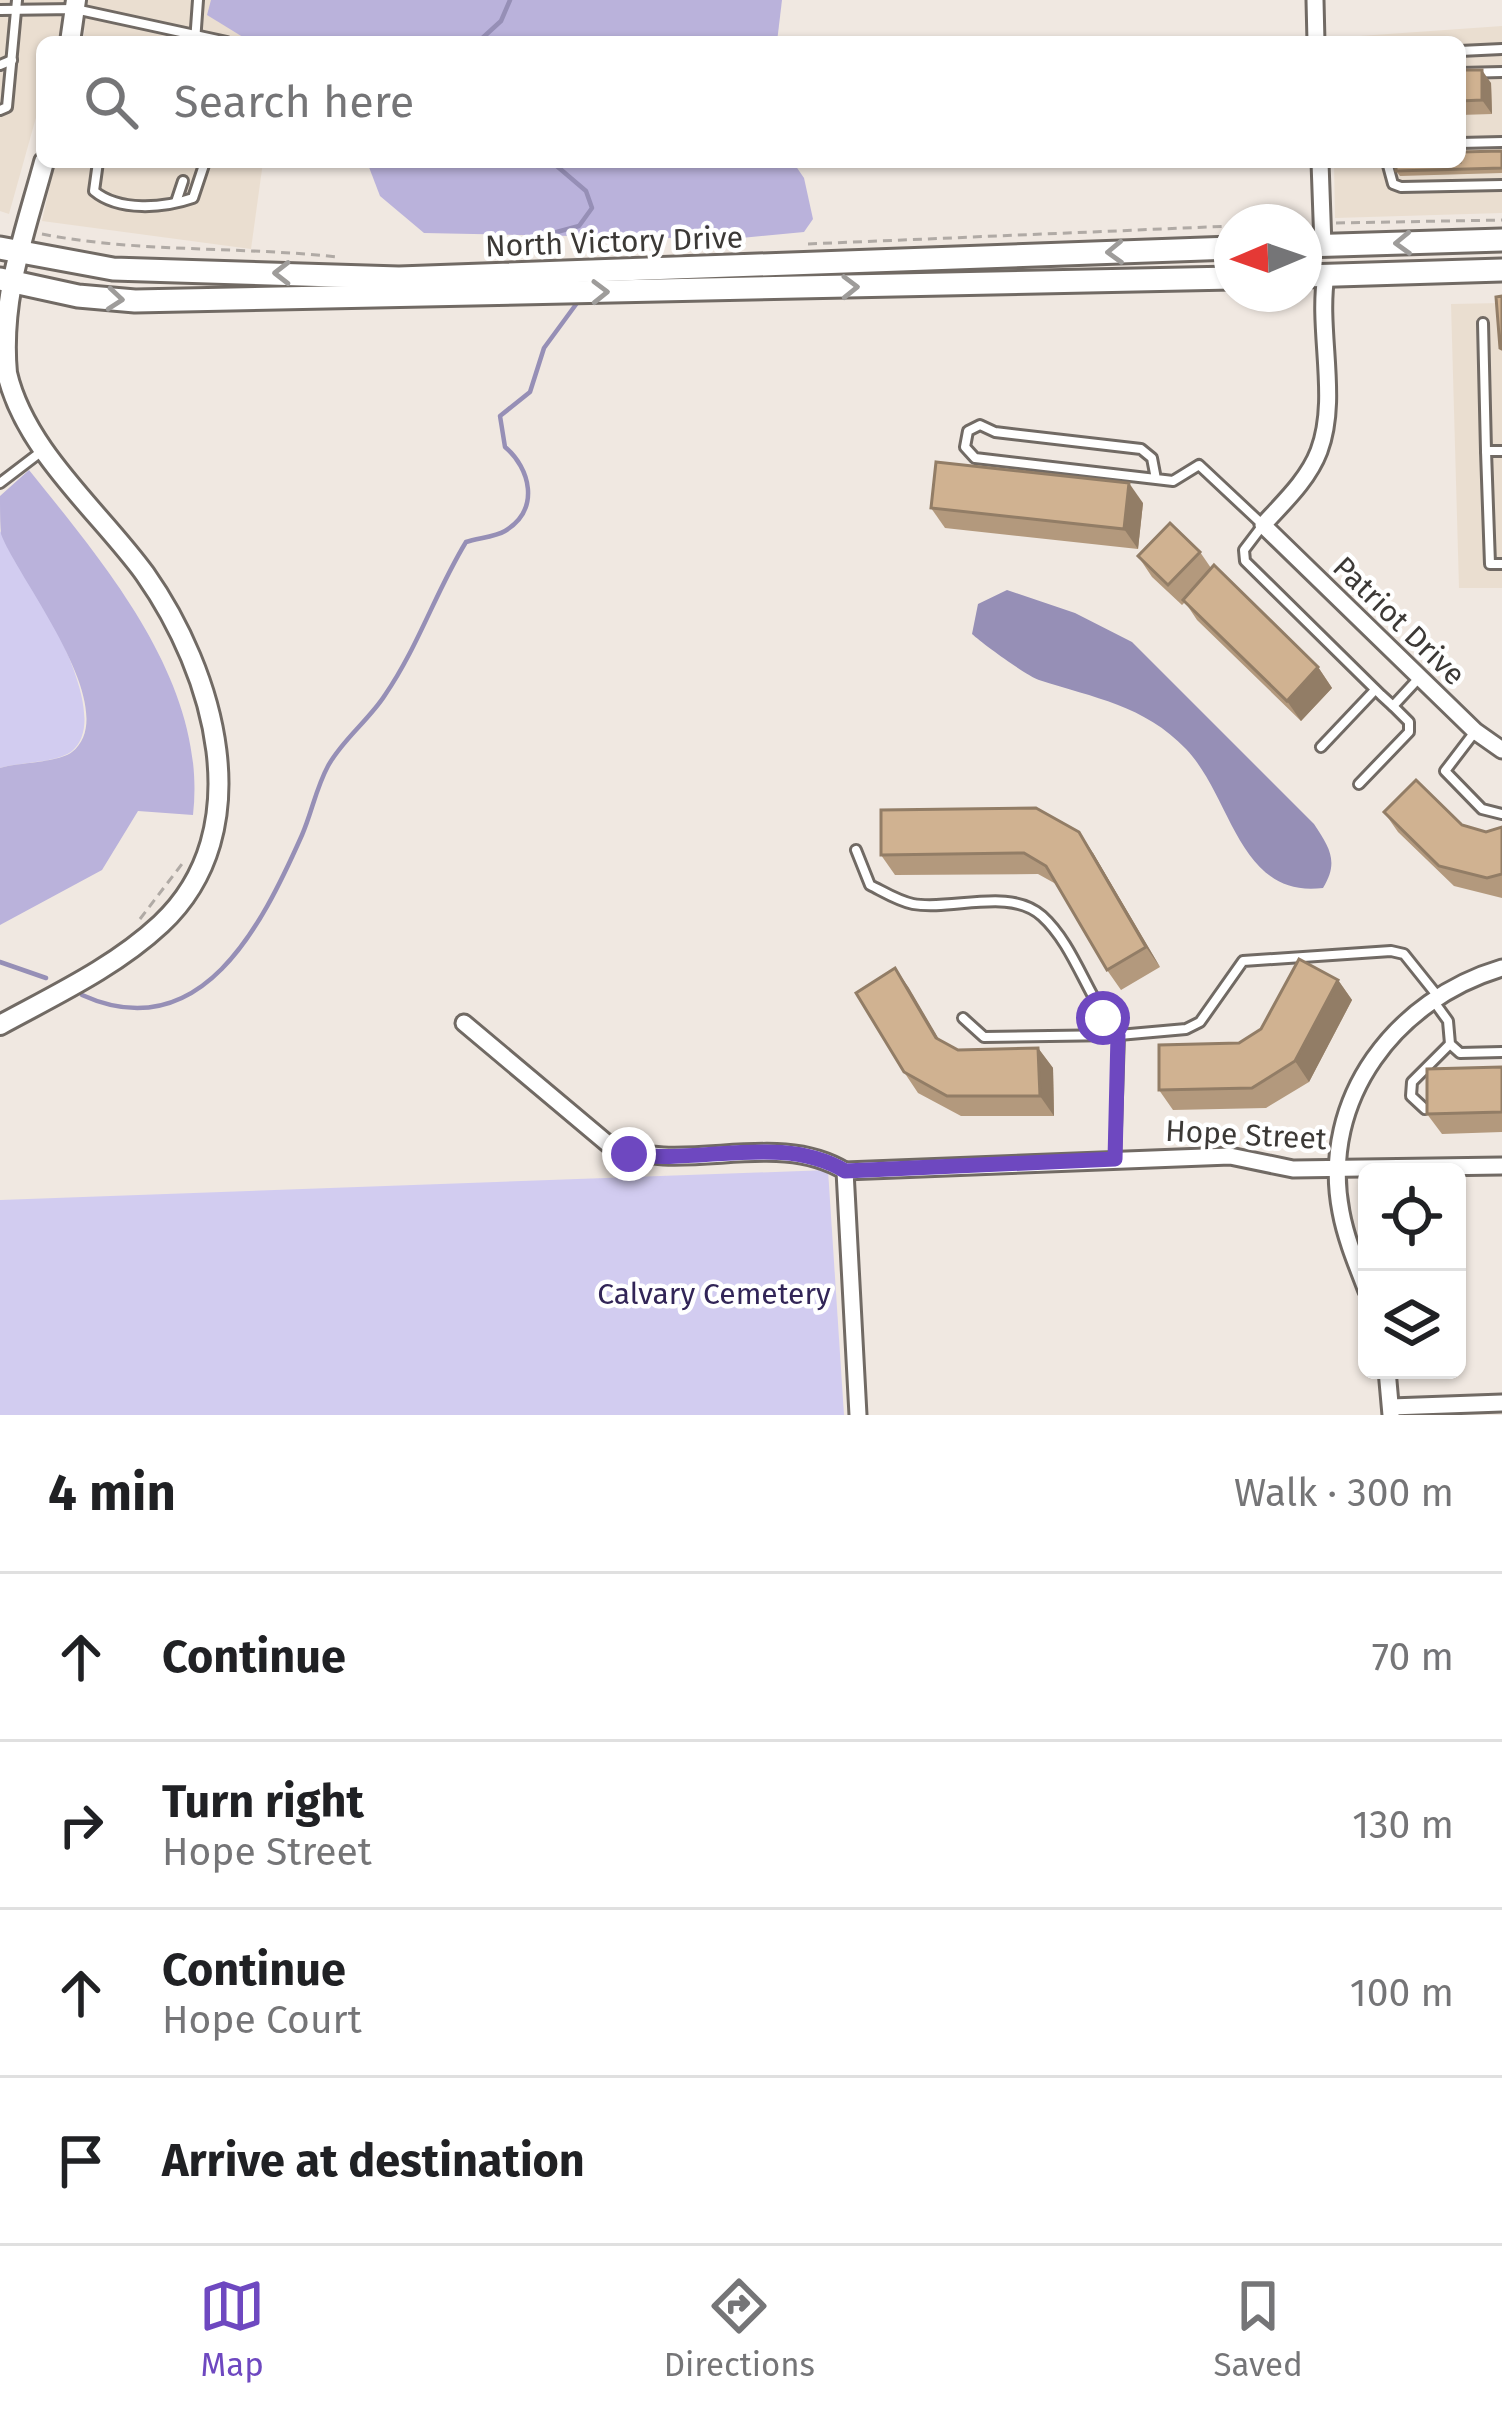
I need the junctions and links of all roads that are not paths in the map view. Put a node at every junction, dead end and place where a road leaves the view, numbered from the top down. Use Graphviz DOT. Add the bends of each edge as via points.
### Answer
graph roads {
  1 [pos="198,0"];
  2 [pos="1315,0"];
  3 [pos="17,4"];
  4 [pos="76,4"];
  5 [pos="0,10"];
  6 [pos="15,23"];
  7 [pos="0,29"];
  8 [pos="71,36"];
  9 [pos="192,36"];
  10 [pos="196,36"];
  11 [pos="1316,36"];
  12 [pos="14,42"];
  13 [pos="0,47"];
  14 [pos="1502,49"];
  15 [pos="1466,50"];
  16 [pos="12,60"];
  17 [pos="0,64"];
  18 [pos="1502,72"];
  19 [pos="1466,74"];
  20 [pos="0,110"];
  21 [pos="1502,142"];
  22 [pos="1466,143"];
  23 [pos="42,168"];
  24 [pos="97,168"];
  25 [pos="203,168"];
  26 [pos="1320,168"];
  27 [pos="1389,168"];
  28 [pos="183,182"];
  29 [pos="1502,185"];
  30 [pos="176,204"];
  31 [pos="1318,204"];
  32 [pos="1322,238"];
  33 [pos="1502,240"];
  34 [pos="1214,249"];
  35 [pos="7,251"];
  36 [pos="1502,270"];
  37 [pos="1322,275"];
  38 [pos="1214,278"];
  39 [pos="734,279"];
  40 [pos="2,280"];
  41 [pos="399,287"];
  42 [pos="1318,312"];
  43 [pos="1483,323"];
  44 [pos="1485,404"];
  45 [pos="1502,404"];
  46 [pos="45,448"];
  47 [pos="1486,451"];
  48 [pos="1502,451"];
  49 [pos="1156,479"];
  50 [pos="0,483"];
  51 [pos="1263,526"];
  52 [pos="1502,563"];
  53 [pos="1419,678"];
  54 [pos="1375,689"];
  55 [pos="1393,706"];
  56 [pos="1475,731"];
  57 [pos="1321,747"];
  58 [pos="1502,750"];
  59 [pos="1359,784"];
  60 [pos="1502,814"];
  61 [pos="856,850"];
  62 [pos="1502,968"];
  63 [pos="1434,996"];
  64 [pos="963,1018"];
  65 [pos="464,1023"];
  66 [pos="0,1025"];
  67 [pos="1118,1035"];
  68 [pos="1450,1044"];
  69 [pos="1502,1052"];
  70 [pos="1425,1109"];
  71 [pos="1115,1159"];
  72 [pos="1502,1166"];
  73 [pos="1337,1167"];
  74 [pos="845,1171"];
  75 [pos="1360,1271"];
  76 [pos="1389,1379"];
  77 [pos="1502,1403"];
  78 [pos="1391,1411"];
  79 [pos="858,1415"];
  1 -- 10 [label="lane"];
  2 -- 11 [label="street"];
  3 -- 4 [label="lane"];
  3 -- 5 [label="lane"];
  3 -- 6 [label="lane"];
  4 -- 8 [label="street"];
  4 -- 9 [label="lane"];
  6 -- 7 [label="lane"];
  6 -- 12 [label="lane"];
  12 -- 13 [label="lane"];
  12 -- 16 [label="lane"];
  14 -- 15 [label="lane"];
  16 -- 17 [label="lane"];
  16 -- 20 [label="lane" via="7,107"];
  18 -- 19 [label="lane"];
  21 -- 22 [label="lane"];
  23 -- 35 [label="street"];
  24 -- 30 [label="lane" via="94,190 104,199"];
  25 -- 30 [label="lane" via="193,198"];
  26 -- 31 [label="street"];
  27 -- 29 [label="lane" via="1401,187"];
  28 -- 30 [label="lane"];
  33 -- 32 [label="main road, one-way"];
  34 -- 39 [label="main road, North Victory Drive, one-way"];
  35 -- 40 [label="street"];
  41 -- 35 [label="main road, North Victory Drive, one-way" via="113,269"];
  36 -- 37 [label="main road"];
  39 -- 38 [label="main road, North Victory Drive, one-way"];
  39 -- 41 [label="main road, North Victory Drive"];
  40 -- 41 [label="main road, North Victory Drive, one-way" via="135,301"];
  40 -- 46 [label="street" via="6,371"];
  42 -- 51 [label="street" via="1326,422 1320,450"];
  43 -- 44 [label="lane"];
  44 -- 45 [label="lane"];
  44 -- 47 [label="lane"];
  46 -- 50 [label="lane"];
  46 -- 66 [label="street" via="147,577 189,653 215,731 219,795 201,871 164,920 77,983"];
  47 -- 48 [label="lane"];
  47 -- 52 [label="lane" via="1490,564"];
  49 -- 49 [label="lane" via="976,458 965,447 968,431 980,425 1142,449"];
  49 -- 51 [label="lane" via="1173,481 1199,465"];
  51 -- 53 [label="street, Patriot Drive"];
  51 -- 54 [label="lane" via="1245,561"];
  53 -- 55 [label="lane"];
  53 -- 56 [label="street, Patriot Drive"];
  54 -- 55 [label="lane"];
  54 -- 57 [label="lane"];
  55 -- 59 [label="lane" via="1409,732"];
  56 -- 58 [label="street, Patriot Drive"];
  56 -- 60 [label="lane" via="1444,771 1482,808"];
  61 -- 67 [label="lane" via="870,886 896,898 1011,903 1046,919"];
  62 -- 63 [label="street"];
  63 -- 67 [label="lane" via="1404,954 1258,958 1235,970 1201,1022"];
  63 -- 68 [label="lane"];
  63 -- 73 [label="street" via="1383,1043 1358,1084"];
  64 -- 67 [label="lane" via="984,1037"];
  65 -- 74 [label="street" via="629,1154 787,1153"];
  67 -- 71 [label="lane"];
  68 -- 69 [label="lane" via="1460,1052"];
  68 -- 70 [label="lane" via="1412,1082 1411,1096"];
  71 -- 73 [label="street, Hope Street" via="1230,1156"];
  71 -- 74 [label="street, Hope Street"];
  72 -- 73 [label="street, Hope Street"];
  73 -- 75 [label="street" via="1340,1211"];
  74 -- 79 [label="street"];
  76 -- 78 [label="street"];
  77 -- 78 [label="street"];
}
